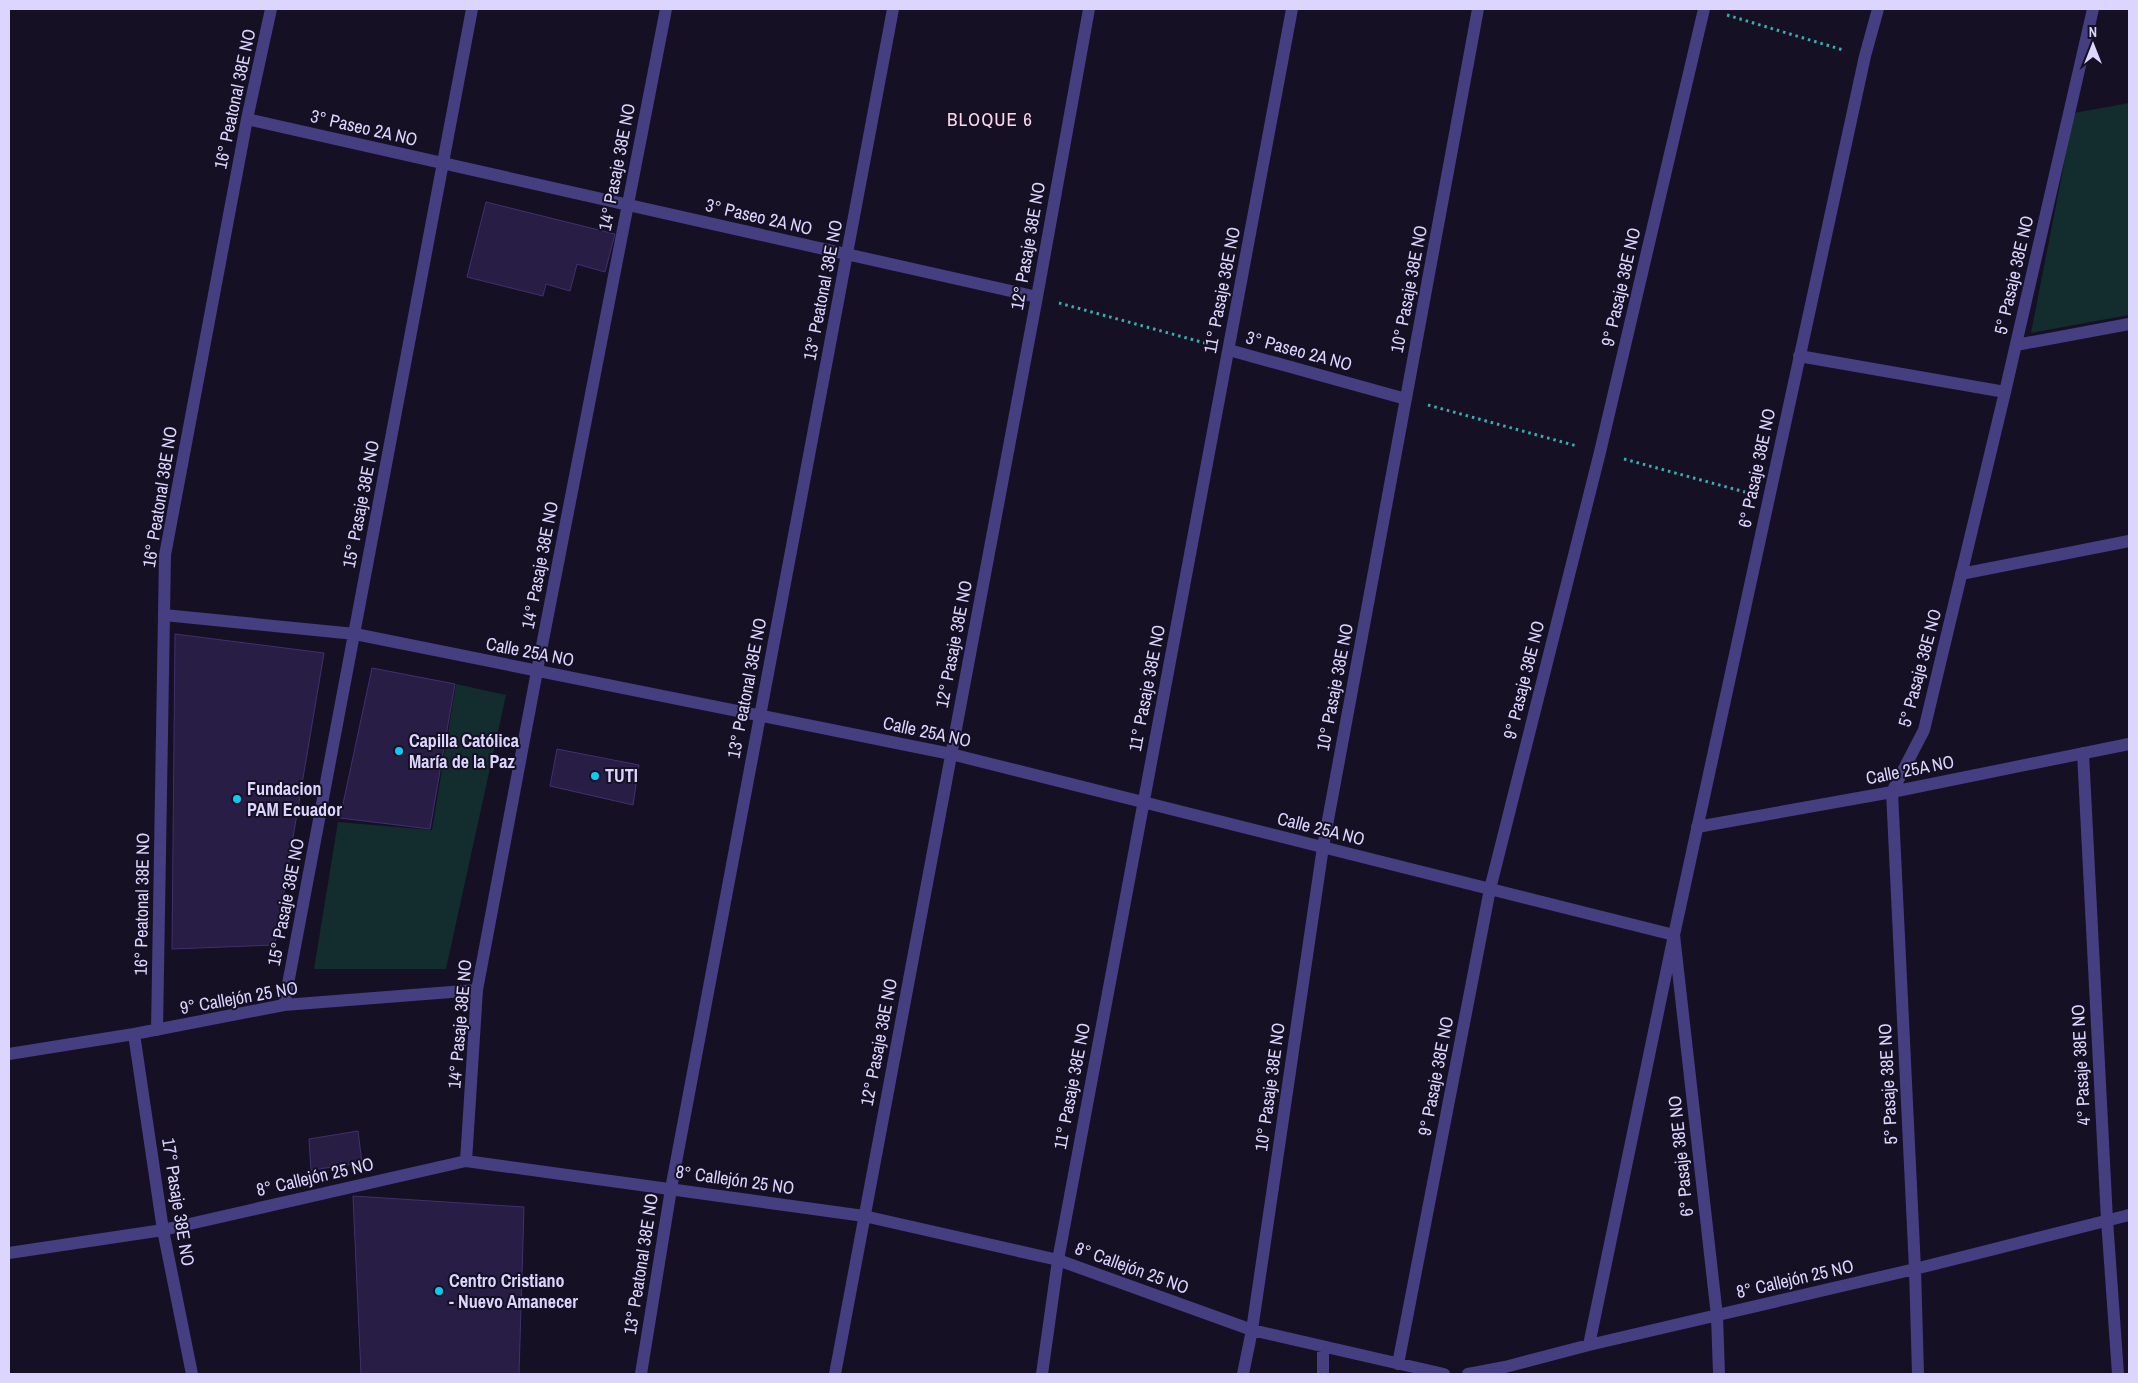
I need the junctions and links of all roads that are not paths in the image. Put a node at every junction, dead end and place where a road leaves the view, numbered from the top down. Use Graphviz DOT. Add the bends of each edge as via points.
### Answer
graph roads {
  1 [pos="271,9"];
  2 [pos="472,9"];
  3 [pos="666,9"];
  4 [pos="893,9"];
  5 [pos="1089,9"];
  6 [pos="1292,9"];
  7 [pos="1478,9"];
  8 [pos="1704,9"];
  9 [pos="1878,9"];
  10 [pos="2093,9"];
  11 [pos="247,119"];
  12 [pos="443,164"];
  13 [pos="628,205"];
  14 [pos="847,254"];
  15 [pos="1037,297"];
  16 [pos="2129,324"];
  17 [pos="2016,345"];
  18 [pos="1229,350"];
  19 [pos="1799,356"];
  20 [pos="2005,392"];
  21 [pos="1406,399"];
  22 [pos="2129,541"];
  23 [pos="1961,574"];
  24 [pos="164,615"];
  25 [pos="355,634"];
  26 [pos="537,671"];
  27 [pos="760,716"];
  28 [pos="2129,744"];
  29 [pos="2083,753"];
  30 [pos="951,754"];
  31 [pos="1892,792"];
  32 [pos="1143,803"];
  33 [pos="1697,827"];
  34 [pos="1323,847"];
  35 [pos="1490,889"];
  36 [pos="1674,935"];
  37 [pos="477,990"];
  38 [pos="284,1005"];
  39 [pos="158,1030"];
  40 [pos="134,1034"];
  41 [pos="9,1054"];
  42 [pos="466,1160"];
  43 [pos="671,1189"];
  44 [pos="2129,1215"];
  45 [pos="864,1216"];
  46 [pos="2107,1220"];
  47 [pos="163,1230"];
  48 [pos="9,1253"];
  49 [pos="1058,1260"];
  50 [pos="1915,1269"];
  51 [pos="1717,1316"];
  52 [pos="1252,1330"];
  53 [pos="1589,1345"];
  54 [pos="1324,1347"];
  55 [pos="1398,1364"];
  56 [pos="1505,1371"];
  57 [pos="192,1374"];
  58 [pos="641,1374"];
  59 [pos="834,1374"];
  60 [pos="1042,1374"];
  61 [pos="1243,1374"];
  62 [pos="1323,1374"];
  63 [pos="1444,1374"];
  64 [pos="1468,1374"];
  65 [pos="1719,1374"];
  66 [pos="1918,1374"];
  67 [pos="2118,1374"];
  1 -- 11 [label="street, 16° Peatonal 38E NO"];
  2 -- 12 [label="street, 15° Pasaje 38E NO"];
  3 -- 13 [label="street, 14° Pasaje 38E NO"];
  4 -- 14 [label="street, 13° Peatonal 38E NO"];
  5 -- 15 [label="street, 12° Pasaje 38E NO"];
  6 -- 18 [label="street, 11° Pasaje 38E NO"];
  7 -- 21 [label="street, 10° Pasaje 38E NO"];
  8 -- 35 [label="street, 9° Pasaje 38E NO" via="1600,452"];
  9 -- 19 [label="street, 6° Pasaje 38E NO"];
  10 -- 17 [label="street, 5° Pasaje 38E NO"];
  11 -- 12 [label="street, 3° Paseo 2A NO"];
  11 -- 24 [label="street, 16° Peatonal 38E NO" via="165,556"];
  12 -- 13 [label="street, 3° Paseo 2A NO"];
  12 -- 25 [label="street, 15° Pasaje 38E NO"];
  13 -- 14 [label="street, 3° Paseo 2A NO"];
  13 -- 26 [label="street, 14° Pasaje 38E NO"];
  14 -- 15 [label="street, 3° Paseo 2A NO"];
  14 -- 27 [label="street, 13° Peatonal 38E NO"];
  15 -- 30 [label="street, 12° Pasaje 38E NO"];
  16 -- 17 [label="street"];
  17 -- 20 [label="street, 5° Pasaje 38E NO"];
  18 -- 21 [label="street, 3° Paseo 2A NO"];
  18 -- 32 [label="street, 11° Pasaje 38E NO"];
  19 -- 20 [label="street"];
  19 -- 33 [label="street, 6° Pasaje 38E NO"];
  20 -- 23 [label="street, 5° Pasaje 38E NO"];
  21 -- 34 [label="street, 10° Pasaje 38E NO"];
  22 -- 23 [label="street"];
  23 -- 31 [label="street, 5° Pasaje 38E NO" via="1924,730"];
  24 -- 25 [label="street, Calle 25A NO"];
  24 -- 39 [label="street, 16° Peatonal 38E NO"];
  25 -- 26 [label="street, Calle 25A NO"];
  25 -- 38 [label="street, 15° Pasaje 38E NO"];
  26 -- 27 [label="street, Calle 25A NO"];
  26 -- 37 [label="street, 14° Pasaje 38E NO"];
  27 -- 30 [label="street, Calle 25A NO"];
  27 -- 43 [label="street, 13° Peatonal 38E NO"];
  28 -- 29 [label="street, Calle 25A NO"];
  29 -- 31 [label="street, Calle 25A NO"];
  29 -- 46 [label="street, 4° Pasaje 38E NO"];
  30 -- 32 [label="street, Calle 25A NO"];
  30 -- 45 [label="street, 12° Pasaje 38E NO"];
  31 -- 33 [label="street, Calle 25A NO"];
  31 -- 50 [label="street, 5° Pasaje 38E NO"];
  32 -- 34 [label="street, Calle 25A NO"];
  32 -- 49 [label="street, 11° Pasaje 38E NO"];
  33 -- 36 [label="street, 6° Pasaje 38E NO"];
  34 -- 35 [label="street, Calle 25A NO"];
  34 -- 52 [label="street, 10° Pasaje 38E NO"];
  35 -- 36 [label="street, Calle 25A NO"];
  35 -- 55 [label="street, 9° Pasaje 38E NO"];
  36 -- 51 [label="street, 6° Pasaje 38E NO"];
  36 -- 53 [label="street, 6° Pasaje 38E NO"];
  37 -- 38 [label="street, 9° Callejón 25 NO"];
  37 -- 42 [label="street, 14° Pasaje 38E NO"];
  38 -- 39 [label="street, 9° Callejón 25 NO"];
  39 -- 40 [label="street, 9° Callejón 25 NO"];
  40 -- 41 [label="street, 9° Callejón 25 NO"];
  40 -- 47 [label="street, 17° Pasaje 38E NO"];
  42 -- 43 [label="street, 8° Callejón 25 NO"];
  42 -- 47 [label="street, 8° Callejón 25 NO"];
  43 -- 45 [label="street, 8° Callejón 25 NO"];
  43 -- 58 [label="street, 13° Peatonal 38E NO"];
  44 -- 46 [label="street, 8° Callejón 25 NO"];
  45 -- 49 [label="street, 8° Callejón 25 NO"];
  45 -- 59 [label="street, 12° Pasaje 38E NO"];
  46 -- 50 [label="street, 8° Callejón 25 NO"];
  46 -- 67 [label="street, 4° Pasaje 38E NO"];
  47 -- 48 [label="street, 8° Callejón 25 NO"];
  47 -- 57 [label="street, 17° Pasaje 38E NO"];
  49 -- 52 [label="street, 8° Callejón 25 NO"];
  49 -- 60 [label="street, 11° Pasaje 38E NO"];
  50 -- 51 [label="street, 8° Callejón 25 NO"];
  50 -- 66 [label="street, 5° Pasaje 38E NO"];
  51 -- 53 [label="street, 8° Callejón 25 NO"];
  51 -- 65 [label="street, 6° Pasaje 38E NO"];
  52 -- 54 [label="street, 8° Callejón 25 NO"];
  52 -- 61 [label="street, 10° Pasaje 38E NO"];
  53 -- 56 [label="street, 8° Callejón 25 NO"];
  54 -- 55 [label="street, 8° Callejón 25 NO"];
  54 -- 62 [label="street"];
  55 -- 63 [label="street, 8° Callejón 25 NO"];
  56 -- 64 [label="street, 8° Callejón 25 NO"];
}
